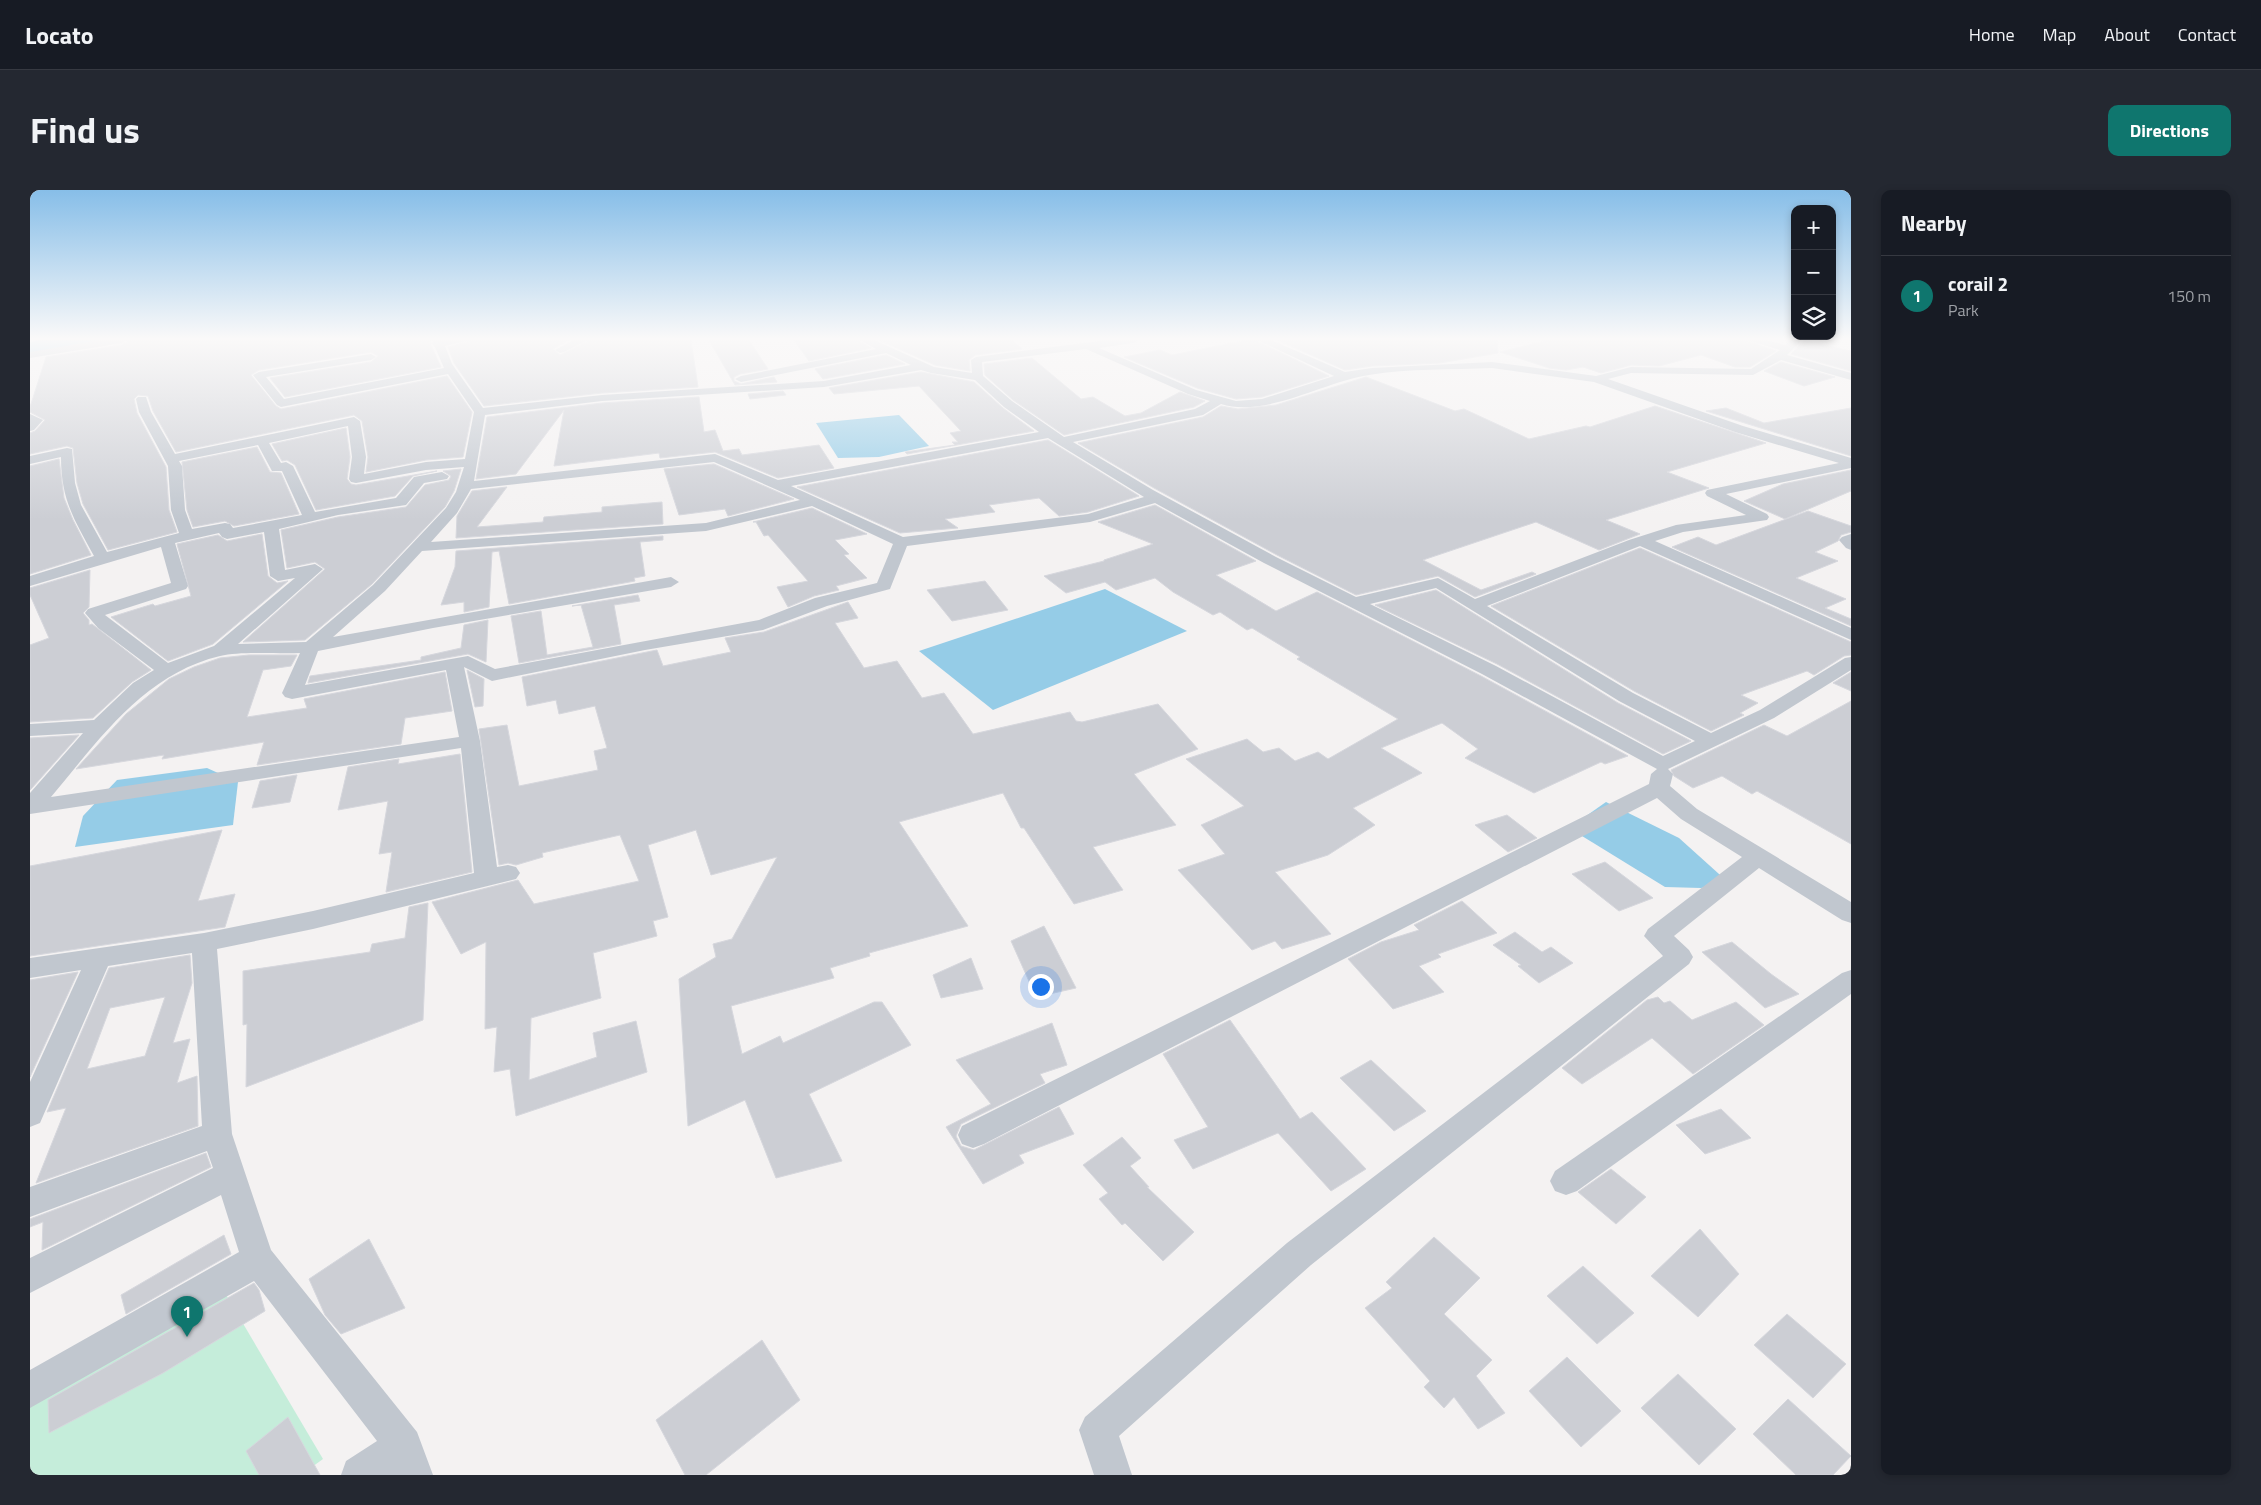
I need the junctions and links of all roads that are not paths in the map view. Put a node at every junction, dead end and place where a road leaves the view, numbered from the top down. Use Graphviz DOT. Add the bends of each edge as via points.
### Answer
graph roads {
  1 [pos="142,399"];
  2 [pos="278,400"];
  3 [pos="301,400"];
  4 [pos="472,400"];
  5 [pos="587,400"];
  6 [pos="1004,400"];
  7 [pos="1220,400"];
  8 [pos="1269,400"];
  9 [pos="1656,400"];
  10 [pos="480,412"];
  11 [pos="30,418"];
  12 [pos="30,427"];
  13 [pos="1056,438"];
  14 [pos="262,441"];
  15 [pos="1851,452"];
  16 [pos="1835,458"];
  17 [pos="172,459"];
  18 [pos="30,460"];
  19 [pos="1851,463"];
  20 [pos="469,473"];
  21 [pos="777,484"];
  22 [pos="1156,498"];
  23 [pos="814,502"];
  24 [pos="310,517"];
  25 [pos="271,526"];
  26 [pos="186,535"];
  27 [pos="1851,539"];
  28 [pos="167,540"];
  29 [pos="1641,541"];
  30 [pos="901,542"];
  31 [pos="1851,545"];
  32 [pos="419,547"];
  33 [pos="103,558"];
  34 [pos="30,581"];
  35 [pos="671,582"];
  36 [pos="1355,602"];
  37 [pos="1474,605"];
  38 [pos="1851,635"];
  39 [pos="311,647"];
  40 [pos="220,650"];
  41 [pos="1851,662"];
  42 [pos="454,664"];
  43 [pos="166,670"];
  44 [pos="100,726"];
  45 [pos="30,730"];
  46 [pos="470,741"];
  47 [pos="1710,741"];
  48 [pos="1661,776"];
  49 [pos="38,788"];
  50 [pos="1758,857"];
  51 [pos="1851,914"];
  52 [pos="204,942"];
  53 [pos="99,958"];
  54 [pos="30,968"];
  55 [pos="1851,980"];
  56 [pos="30,1114"];
  57 [pos="217,1134"];
  58 [pos="973,1135"];
  59 [pos="230,1175"];
  60 [pos="1566,1181"];
  61 [pos="30,1202"];
  62 [pos="258,1260"];
  63 [pos="30,1276"];
  64 [pos="30,1390"];
  65 [pos="409,1460"];
  66 [pos="360,1475"];
  67 [pos="1113,1475"];
  1 -- 17 [label="street" via="145,412"];
  2 -- 3 [label="street" via="281,404"];
  4 -- 10 [label="street"];
  5 -- 10 [label="street"];
  6 -- 13 [label="street"];
  7 -- 8 [label="street" via="1236,405"];
  7 -- 13 [label="street" via="1199,412"];
  9 -- 16 [label="street"];
  10 -- 20 [label="street"];
  11 -- 12 [label="street" via="37,420"];
  13 -- 21 [label="street"];
  13 -- 22 [label="street"];
  14 -- 17 [label="street"];
  14 -- 20 [label="street" via="354,421 359,457 356,479 426,466"];
  14 -- 24 [label="street" via="277,468 286,466"];
  15 -- 16 [label="street"];
  16 -- 19 [label="street"];
  17 -- 26 [label="street" via="178,510"];
  18 -- 33 [label="street" via="67,452 68,484 74,505"];
  19 -- 29 [label="street" via="1712,493 1762,517 1681,528"];
  20 -- 21 [label="street" via="715,458"];
  20 -- 24 [label="street" via="419,480 401,502"];
  20 -- 32 [label="street" via="452,510"];
  21 -- 23 [label="street"];
  22 -- 30 [label="street" via="1090,518"];
  22 -- 36 [label="street"];
  23 -- 30 [label="street"];
  23 -- 32 [label="street" via="706,527"];
  24 -- 25 [label="street"];
  25 -- 26 [label="street" via="227,534 225,527"];
  25 -- 40 [label="street" via="278,576 315,569"];
  26 -- 28 [label="street"];
  27 -- 31 [label="street" via="1847,540"];
  28 -- 33 [label="street"];
  28 -- 43 [label="street" via="180,586 94,613"];
  29 -- 37 [label="street"];
  29 -- 38 [label="street"];
  30 -- 42 [label="street" via="884,586 821,602 763,626 492,675 468,661"];
  32 -- 39 [label="street" via="379,588"];
  33 -- 34 [label="street"];
  35 -- 39 [label="street"];
  36 -- 37 [label="street" via="1438,583"];
  36 -- 48 [label="street" via="1489,670"];
  37 -- 47 [label="street" via="1626,697"];
  39 -- 40 [label="street"];
  39 -- 42 [label="street" via="292,693"];
  40 -- 43 [label="street" via="191,658"];
  41 -- 47 [label="street" via="1767,714"];
  42 -- 46 [label="street"];
  43 -- 44 [label="street" via="140,687"];
  44 -- 45 [label="street"];
  44 -- 49 [label="street"];
  46 -- 49 [label="street" via="30,807"];
  46 -- 52 [label="street" via="497,876"];
  47 -- 48 [label="street"];
  48 -- 50 [label="street" via="1689,814"];
  48 -- 58 [label="street"];
  50 -- 51 [label="street"];
  50 -- 67 [label="street" via="1657,936 1680,957 1299,1254 1098,1430"];
  52 -- 53 [label="street"];
  52 -- 57 [label="street"];
  53 -- 54 [label="street"];
  53 -- 56 [label="street"];
  55 -- 60 [label="street"];
  57 -- 59 [label="street"];
  57 -- 61 [label="street"];
  59 -- 62 [label="street"];
  59 -- 63 [label="street"];
  62 -- 64 [label="street"];
  62 -- 65 [label="street"];
  65 -- 66 [label="street"];
}
